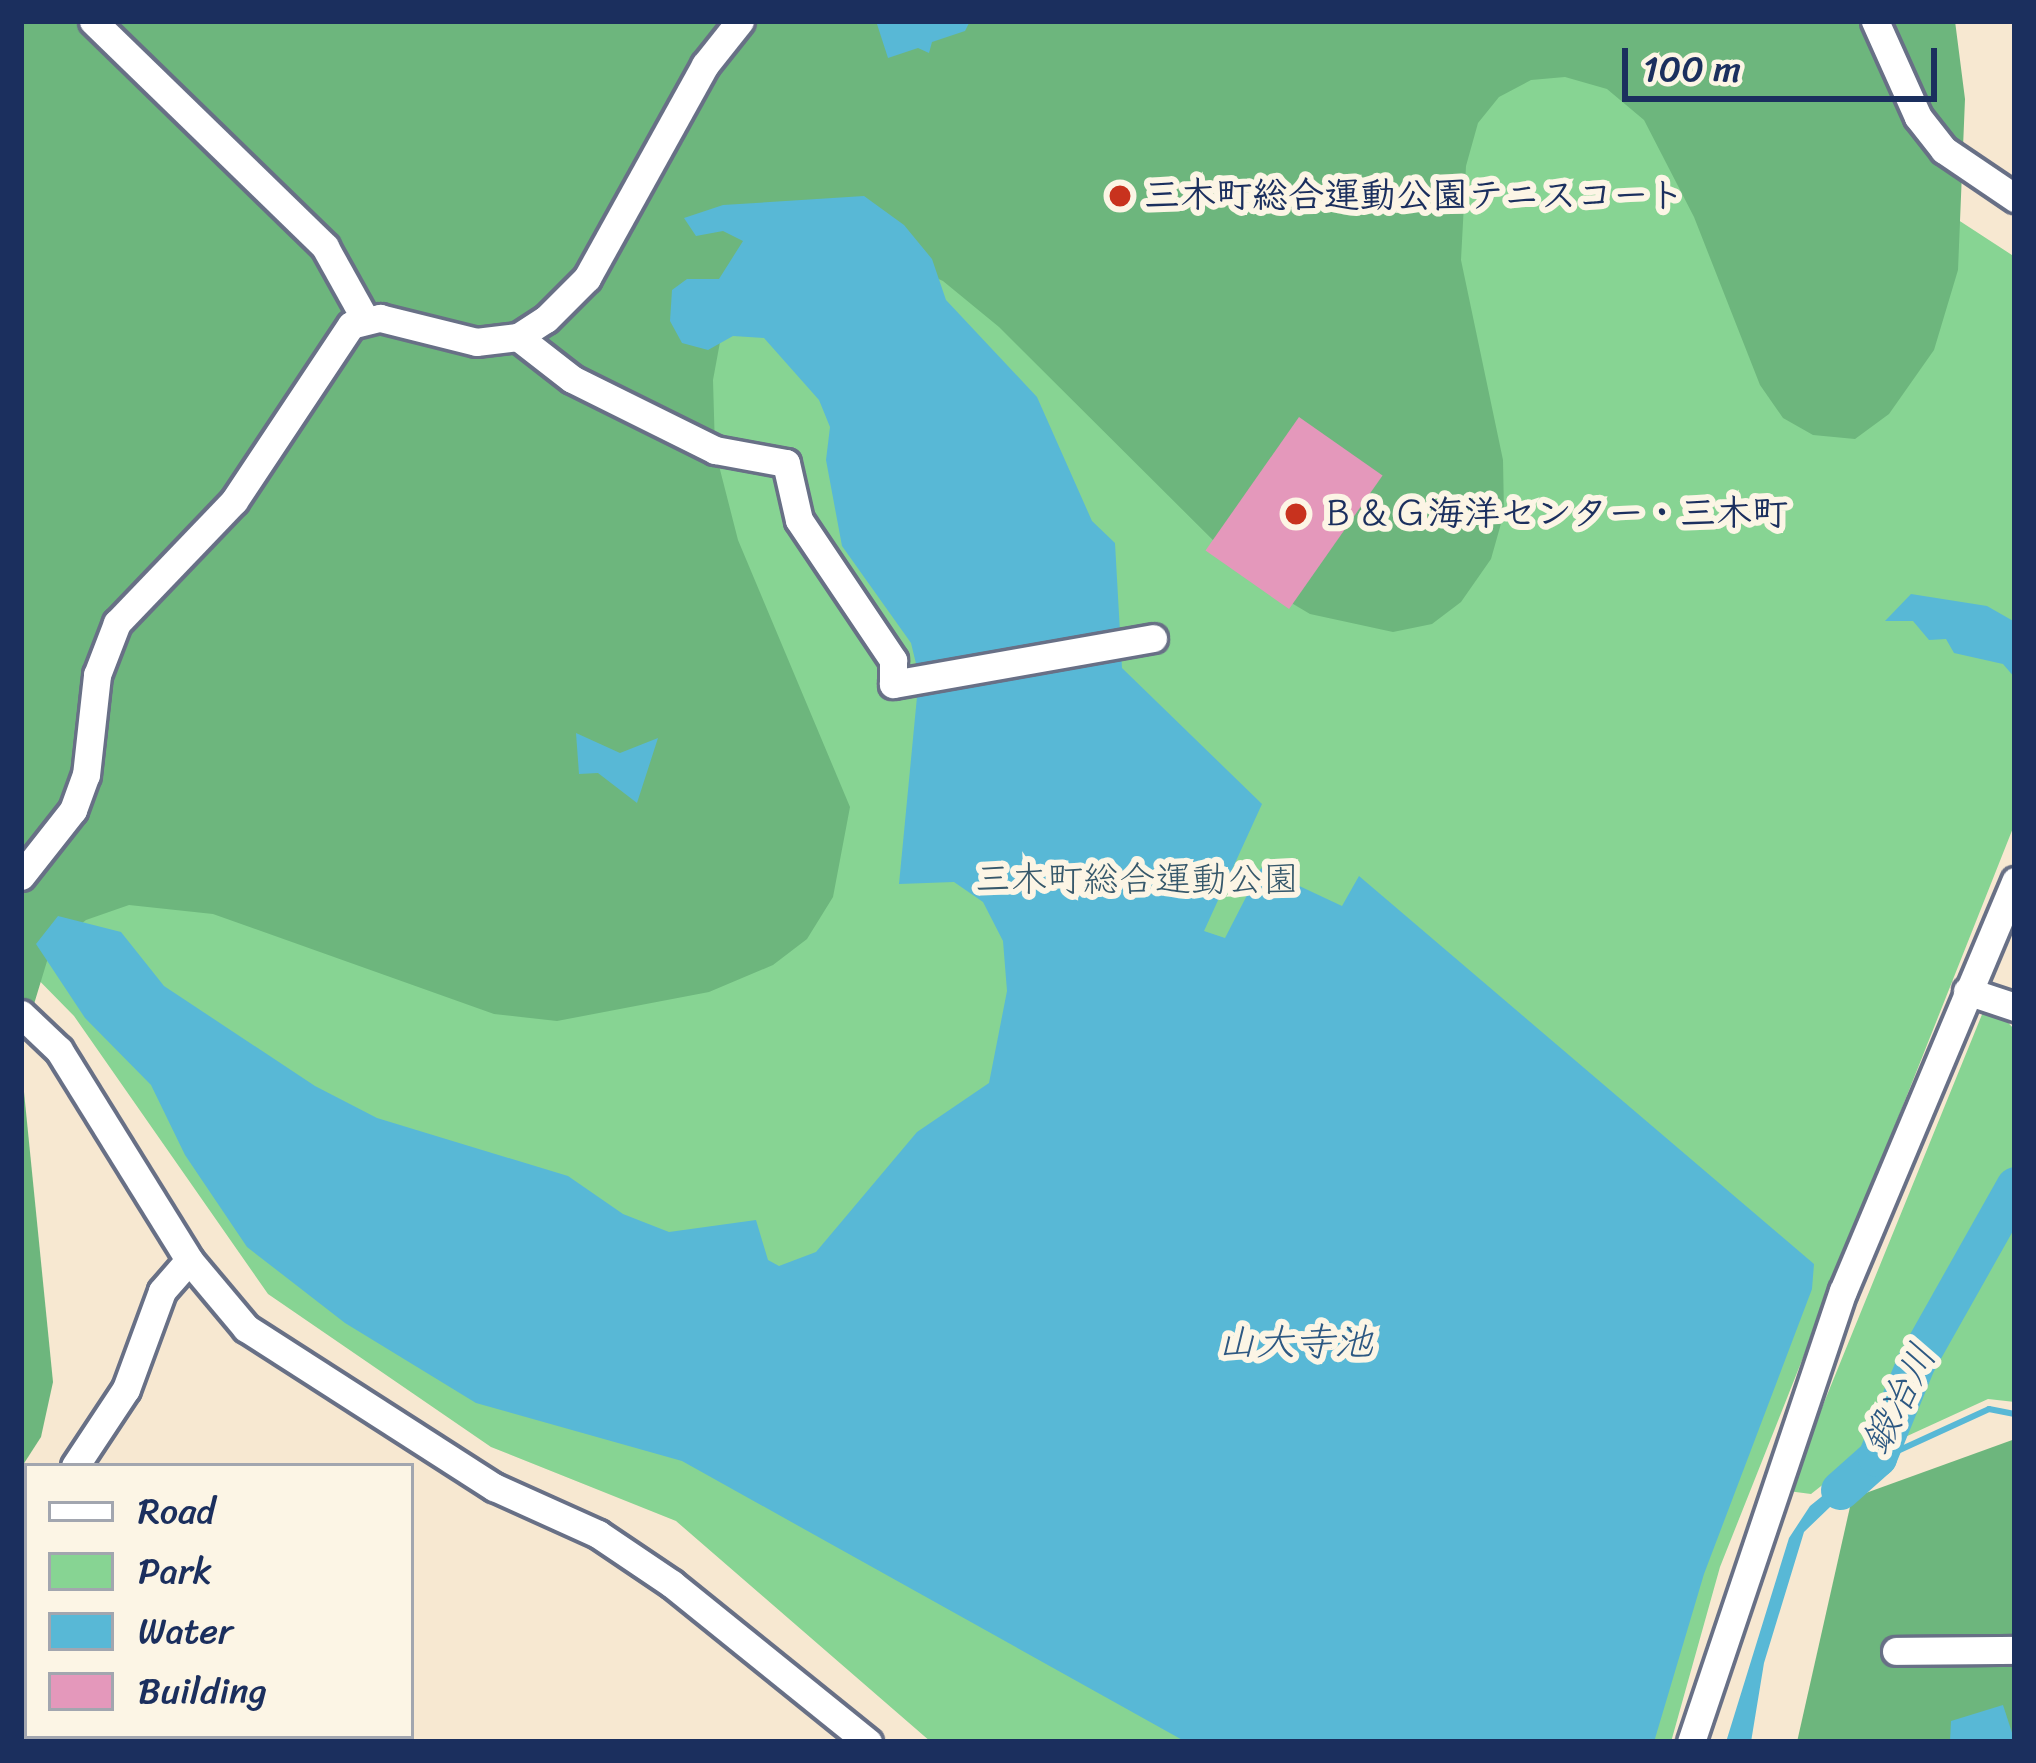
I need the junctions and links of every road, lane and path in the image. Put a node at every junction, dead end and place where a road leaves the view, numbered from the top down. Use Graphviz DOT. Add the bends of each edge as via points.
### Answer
graph roads {
  1 [pos="93,21"];
  2 [pos="740,21"];
  3 [pos="1875,21"];
  4 [pos="2015,198"];
  5 [pos="365,319"];
  6 [pos="518,337"];
  7 [pos="1153,638"];
  8 [pos="21,876"];
  9 [pos="2015,881"];
  10 [pos="1991,998"];
  11 [pos="21,1014"];
  12 [pos="189,1260"];
  13 [pos="77,1463"];
  14 [pos="2015,1650"];
  15 [pos="1896,1651"];
  16 [pos="868,1742"];
  17 [pos="1691,1742"];
  1 -- 5 [label="street" via="325,248"];
  2 -- 6 [label="street" via="705,64 587,278"];
  3 -- 4 [label="street" via="1918,117 1944,150"];
  5 -- 6 [label="street" via="476,342"];
  5 -- 8 [label="street" via="340,343 234,501 117,623 97,675 88,761 73,810"];
  6 -- 7 [label="street" via="572,380 715,450 786,463 799,520 893,660 893,684"];
  9 -- 10 [label="street"];
  10 -- 17 [label="street" via="1843,1292"];
  11 -- 12 [label="street" via="59,1050"];
  12 -- 13 [label="street" via="162,1291 126,1389"];
  12 -- 16 [label="street" via="246,1328 288,1361 494,1487 598,1534"];
  14 -- 15 [label="street"];
}
